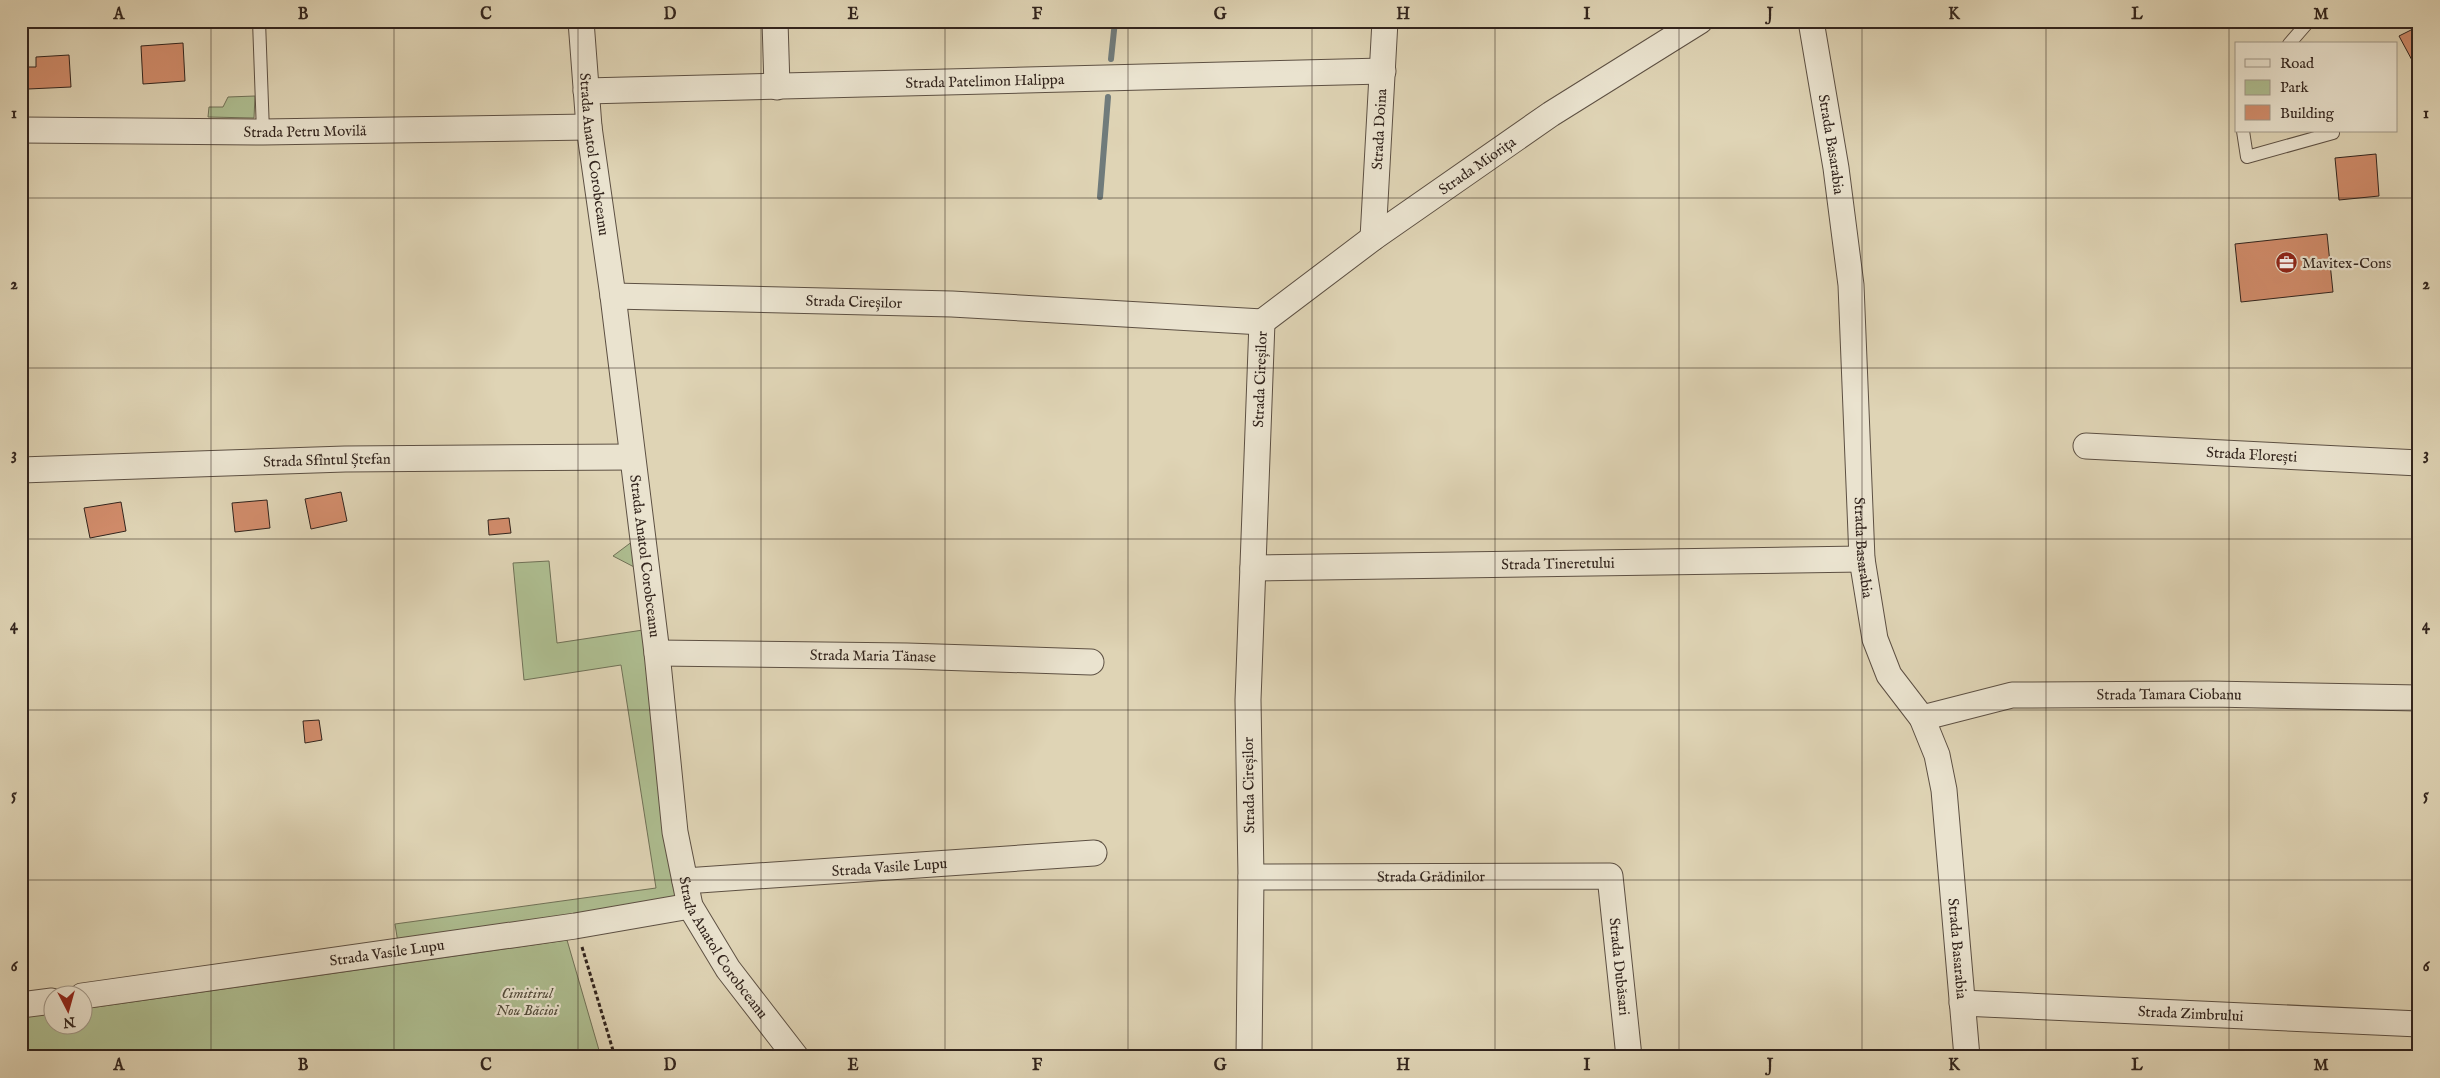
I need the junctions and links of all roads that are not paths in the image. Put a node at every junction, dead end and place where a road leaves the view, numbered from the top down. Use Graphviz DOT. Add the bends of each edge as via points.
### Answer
graph roads {
  1 [pos="259,21"];
  2 [pos="581,21"];
  3 [pos="775,21"];
  4 [pos="1385,21"];
  5 [pos="1811,21"];
  6 [pos="2309,21"];
  7 [pos="1695,23"];
  8 [pos="2291,42"];
  9 [pos="1383,71"];
  10 [pos="778,88"];
  11 [pos="586,91"];
  12 [pos="589,127"];
  13 [pos="21,130"];
  14 [pos="264,132"];
  15 [pos="2243,132"];
  16 [pos="2333,133"];
  17 [pos="1373,238"];
  18 [pos="613,296"];
  19 [pos="1262,322"];
  20 [pos="2086,446"];
  21 [pos="632,457"];
  22 [pos="2419,463"];
  23 [pos="21,470"];
  24 [pos="1862,560"];
  25 [pos="1253,568"];
  26 [pos="657,653"];
  27 [pos="1091,662"];
  28 [pos="2419,698"];
  29 [pos="1922,718"];
  30 [pos="1094,853"];
  31 [pos="1610,876"];
  32 [pos="1251,877"];
  33 [pos="685,881"];
  34 [pos="690,906"];
  35 [pos="92,995"];
  36 [pos="42,1002"];
  37 [pos="1962,1003"];
  38 [pos="21,1005"];
  39 [pos="2419,1024"];
  40 [pos="796,1057"];
  41 [pos="1249,1057"];
  42 [pos="1629,1057"];
  43 [pos="1967,1057"];
  1 -- 14 [label="lane"];
  2 -- 11 [label="street, Strada Anatol Corobceanu"];
  3 -- 10 [label="street"];
  4 -- 9 [label="street, Strada Doina"];
  5 -- 24 [label="street, Strada Basarabia" via="1836,168 1851,285"];
  6 -- 8 [label="lane"];
  7 -- 17 [label="street, Strada Miorița" via="1551,114"];
  9 -- 10 [label="street, Strada Patelimon Halippa"];
  9 -- 17 [label="street, Strada Doina"];
  10 -- 11 [label="street, Strada Patelimon Halippa"];
  11 -- 12 [label="street, Strada Anatol Corobceanu"];
  12 -- 14 [label="street, Strada Petru Movilă"];
  12 -- 18 [label="street, Strada Anatol Corobceanu"];
  13 -- 14 [label="street, Strada Petru Movilă"];
  15 -- 16 [label="lane" via="2247,157"];
  17 -- 19 [label="street, Strada Miorița"];
  18 -- 19 [label="street, Strada Cireșilor" via="952,304"];
  18 -- 21 [label="street, Strada Anatol Corobceanu"];
  19 -- 25 [label="street, Strada Cireșilor"];
  20 -- 22 [label="street, Strada Florești"];
  21 -- 23 [label="street, Strada Sfîntul Ștefan" via="345,459"];
  21 -- 26 [label="street, Strada Anatol Corobceanu"];
  24 -- 25 [label="street, Strada Tineretului"];
  24 -- 29 [label="street, Strada Basarabia" via="1875,639 1889,676"];
  25 -- 32 [label="street, Strada Cireșilor" via="1248,700"];
  26 -- 27 [label="street, Strada Maria Tănase"];
  26 -- 33 [label="street, Strada Anatol Corobceanu" via="675,832"];
  28 -- 29 [label="street, Strada Tamara Ciobanu" via="2012,695"];
  29 -- 37 [label="street, Strada Basarabia" via="1937,755 1944,790"];
  30 -- 33 [label="street, Strada Vasile Lupu"];
  31 -- 32 [label="street, Strada Grădinilor"];
  31 -- 42 [label="street, Strada Dubăsari"];
  32 -- 41 [label="street, Strada Cireșilor"];
  33 -- 34 [label="street, Strada Anatol Corobceanu"];
  34 -- 35 [label="street, Strada Vasile Lupu" via="575,926"];
  34 -- 40 [label="street, Strada Anatol Corobceanu" via="728,969"];
  36 -- 38 [label="street"];
  37 -- 39 [label="street, Strada Zimbrului"];
  37 -- 43 [label="street, Strada Basarabia"];
}
